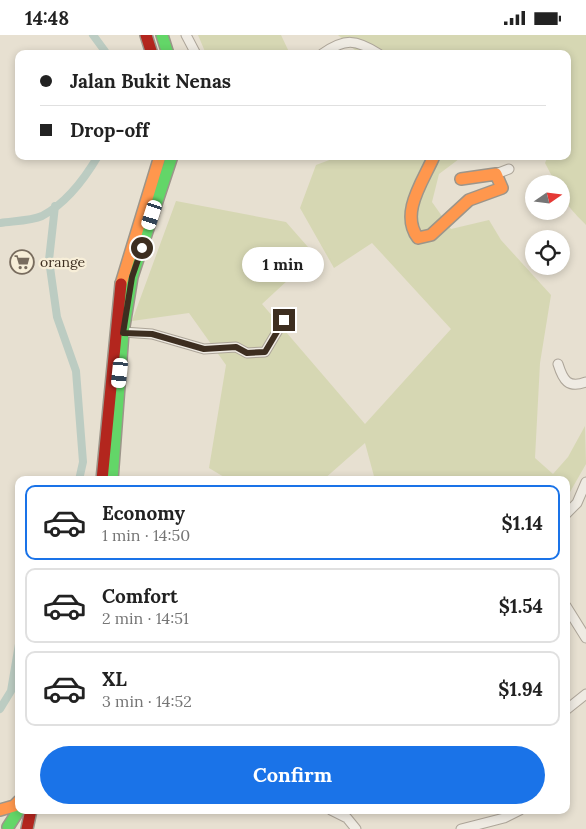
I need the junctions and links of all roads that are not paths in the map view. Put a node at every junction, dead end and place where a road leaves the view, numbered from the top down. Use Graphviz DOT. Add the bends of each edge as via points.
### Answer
graph roads {
  1 [pos="146,35"];
  2 [pos="156,35"];
  3 [pos="162,35"];
  4 [pos="186,35"];
  5 [pos="151,50"];
  6 [pos="153,50"];
  7 [pos="167,50"];
  8 [pos="194,50"];
  9 [pos="328,50"];
  10 [pos="371,50"];
  11 [pos="159,160"];
  12 [pos="171,160"];
  13 [pos="432,160"];
  14 [pos="509,169"];
  15 [pos="496,174"];
  16 [pos="461,179"];
  17 [pos="284,320"];
  18 [pos="123,333"];
  19 [pos="558,364"];
  20 [pos="586,382"];
  21 [pos="102,476"];
  22 [pos="112,476"];
  23 [pos="586,482"];
  24 [pos="570,510"];
  25 [pos="570,612"];
  26 [pos="586,638"];
  27 [pos="586,694"];
  28 [pos="570,707"];
  29 [pos="15,805"];
  30 [pos="0,810"];
  31 [pos="16,814"];
  32 [pos="30,814"];
  33 [pos="338,814"];
  34 [pos="512,814"];
  35 [pos="6,827"];
  36 [pos="27,829"];
  37 [pos="356,829"];
  38 [pos="461,829"];
  1 -- 5 [label="main road"];
  2 -- 6 [label="main road" via="157,44"];
  3 -- 7 [label="main road"];
  4 -- 8 [label="street"];
  9 -- 10 [label="street" via="354,41"];
  11 -- 21 [label="main road" via="118,293"];
  12 -- 18 [label="main road" via="132,277"];
  13 -- 15 [label="main road" via="420,181 410,216 411,228 418,238 431,235 469,200 502,188"];
  14 -- 15 [label="street"];
  15 -- 16 [label="main road"];
  17 -- 18 [label="street" via="265,352 260,353 247,353 236,347 204,349 152,334"];
  18 -- 22 [label="main road"];
  19 -- 20 [label="street" via="569,383 577,386"];
  23 -- 24 [label="street" via="577,503"];
  25 -- 26 [label="street"];
  27 -- 28 [label="street"];
  29 -- 30 [label="main road"];
  31 -- 35 [label="main road"];
  32 -- 36 [label="main road"];
  33 -- 37 [label="street"];
  34 -- 38 [label="street"];
}
